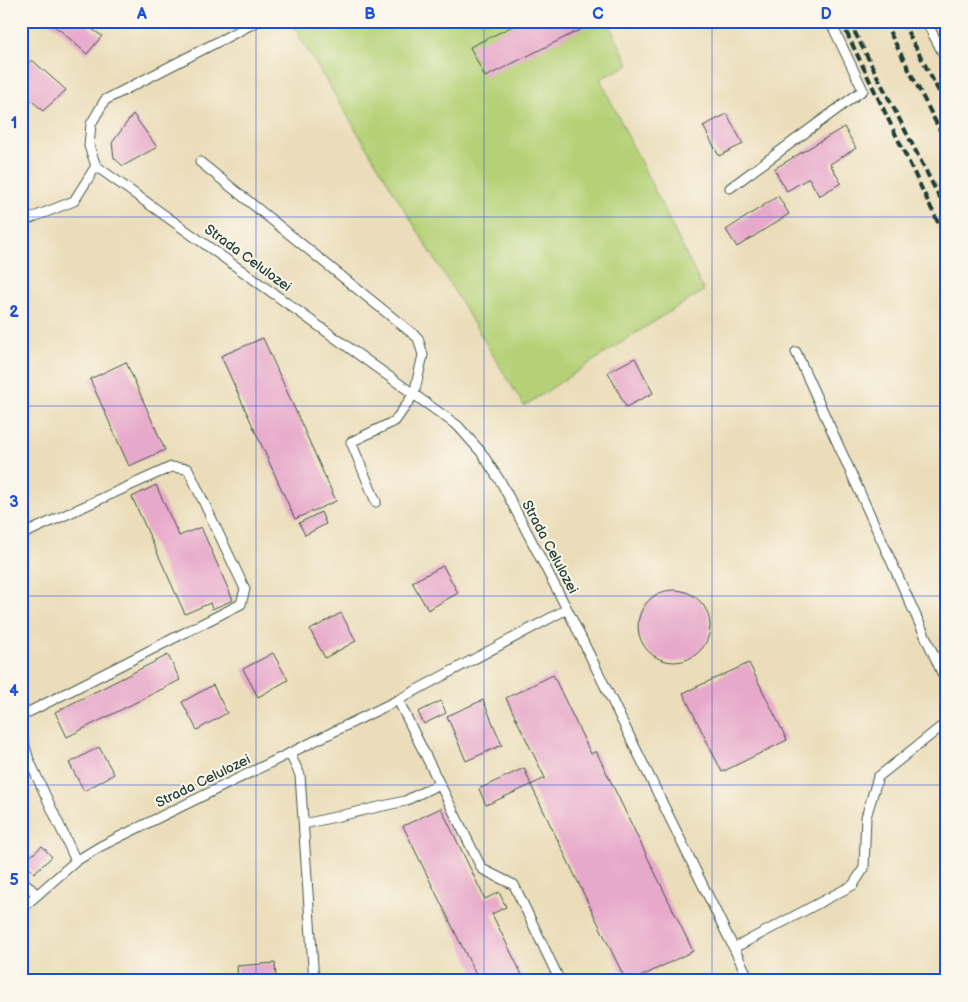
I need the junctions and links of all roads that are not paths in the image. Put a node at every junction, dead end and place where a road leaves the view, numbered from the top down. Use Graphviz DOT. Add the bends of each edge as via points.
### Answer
graph roads {
  1 [pos="258,21"];
  2 [pos="830,21"];
  3 [pos="926,21"];
  4 [pos="947,61"];
  5 [pos="200,162"];
  6 [pos="96,166"];
  7 [pos="730,188"];
  8 [pos="21,222"];
  9 [pos="796,352"];
  10 [pos="414,394"];
  11 [pos="376,502"];
  12 [pos="21,535"];
  13 [pos="567,609"];
  14 [pos="947,684"];
  15 [pos="398,700"];
  16 [pos="21,716"];
  17 [pos="947,722"];
  18 [pos="21,733"];
  19 [pos="290,754"];
  20 [pos="439,784"];
  21 [pos="304,824"];
  22 [pos="76,861"];
  23 [pos="21,879"];
  24 [pos="37,895"];
  25 [pos="21,910"];
  26 [pos="734,948"];
  27 [pos="314,981"];
  28 [pos="560,981"];
  29 [pos="686,981"];
  30 [pos="719,981"];
  31 [pos="750,981"];
  1 -- 6 [label="lane" via="106,100 91,124 89,146"];
  2 -- 7 [label="lane" via="862,90"];
  3 -- 4 [label="lane"];
  5 -- 10 [label="lane" via="418,338 423,355"];
  6 -- 8 [label="lane" via="74,201"];
  6 -- 10 [label="lane, Strada Celulozei"];
  9 -- 14 [label="lane"];
  10 -- 11 [label="lane" via="395,421 351,442"];
  10 -- 13 [label="lane, Strada Celulozei" via="458,426 481,452 502,484"];
  12 -- 16 [label="lane" via="171,467 188,469 245,589 241,604"];
  13 -- 15 [label="lane, Strada Celulozei"];
  13 -- 26 [label="lane"];
  15 -- 19 [label="lane, Strada Celulozei"];
  15 -- 20 [label="lane"];
  17 -- 26 [label="lane" via="878,778 866,817 864,868 853,885"];
  18 -- 22 [label="lane" via="29,760"];
  19 -- 21 [label="lane" via="300,774"];
  19 -- 22 [label="lane, Strada Celulozei"];
  20 -- 21 [label="lane" via="405,802"];
  20 -- 28 [label="lane" via="482,869 514,885"];
  21 -- 27 [label="lane"];
  22 -- 24 [label="lane, Strada Celulozei"];
  23 -- 24 [label="lane"];
  24 -- 25 [label="lane, Strada Celulozei"];
  26 -- 31 [label="lane"];
  29 -- 30 [label="lane" via="692,978"];
}
